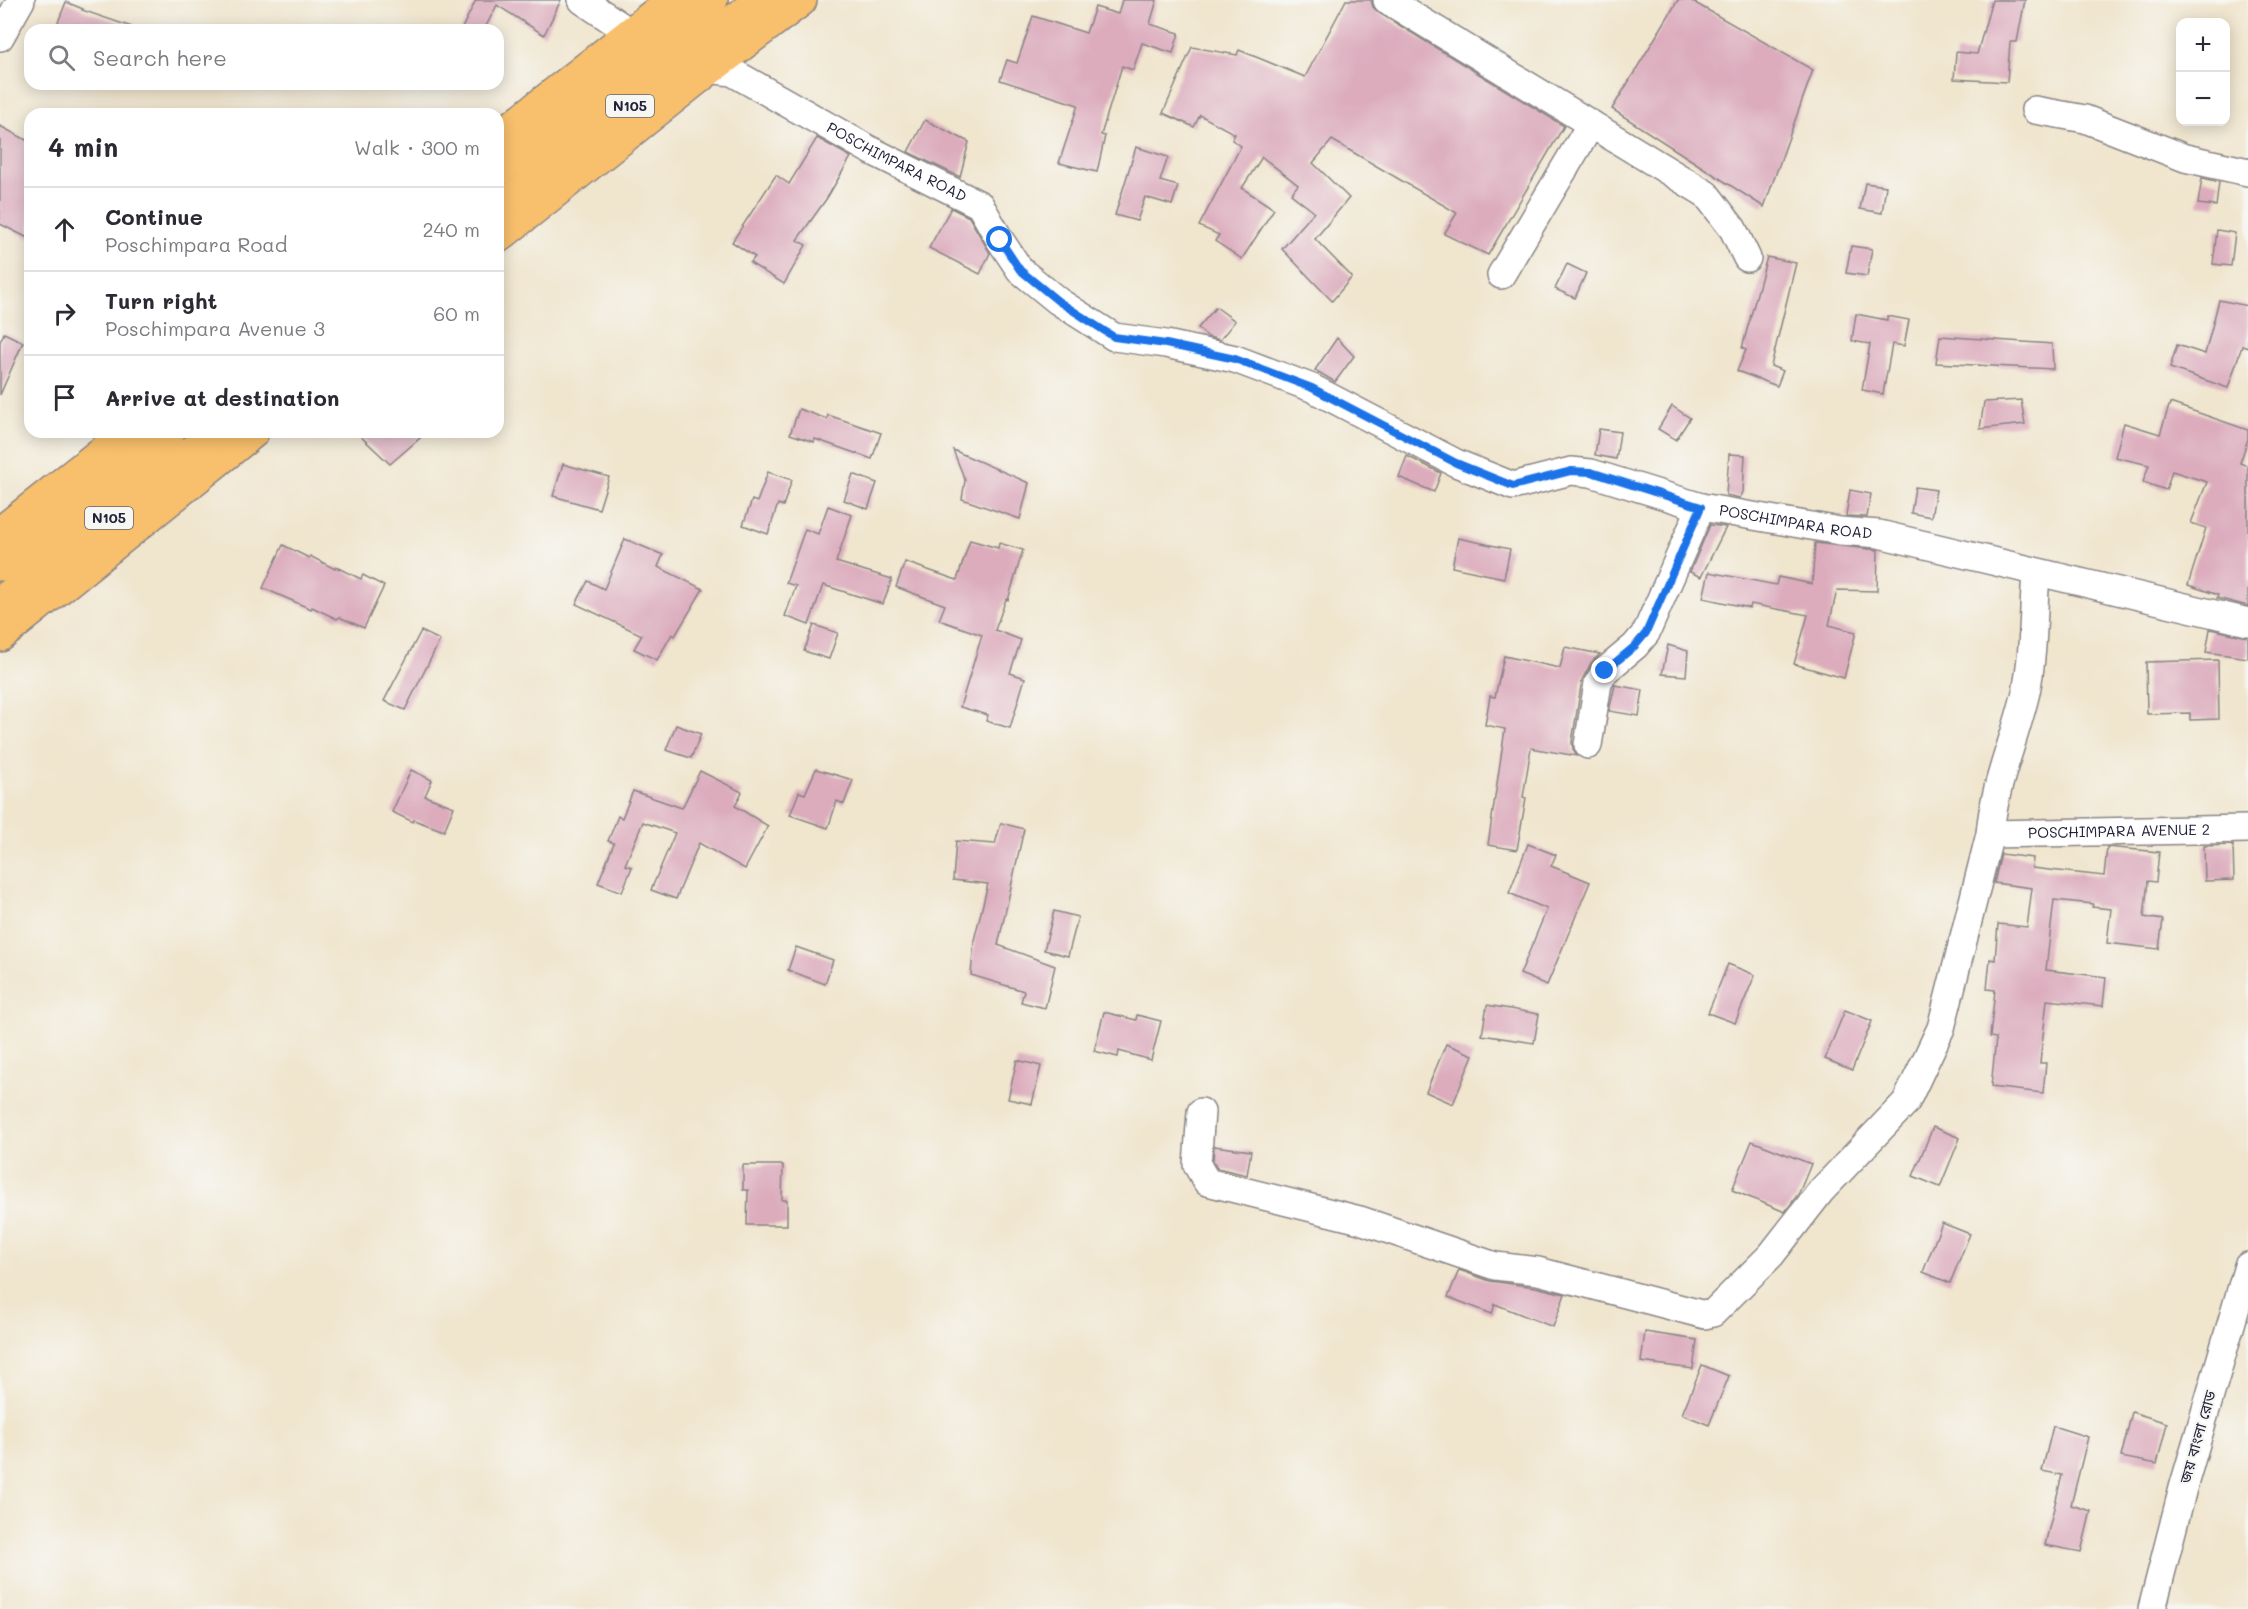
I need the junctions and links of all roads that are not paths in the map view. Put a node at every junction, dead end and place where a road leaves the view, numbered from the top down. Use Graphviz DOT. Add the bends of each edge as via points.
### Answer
graph roads {
  1 [pos="21,0"];
  2 [pos="582,0"];
  3 [pos="674,0"];
  4 [pos="711,0"];
  5 [pos="761,0"];
  6 [pos="800,0"];
  7 [pos="1387,0"];
  8 [pos="631,33"];
  9 [pos="0,37"];
  10 [pos="708,69"];
  11 [pos="2035,111"];
  12 [pos="1591,124"];
  13 [pos="504,134"];
  14 [pos="504,164"];
  15 [pos="2248,172"];
  16 [pos="504,206"];
  17 [pos="504,231"];
  18 [pos="1747,258"];
  19 [pos="1501,275"];
  20 [pos="121,438"];
  21 [pos="160,438"];
  22 [pos="211,438"];
  23 [pos="245,438"];
  24 [pos="1701,507"];
  25 [pos="0,534"];
  26 [pos="0,564"];
  27 [pos="2036,573"];
  28 [pos="0,604"];
  29 [pos="2248,622"];
  30 [pos="0,635"];
  31 [pos="1588,745"];
  32 [pos="2248,828"];
  33 [pos="1990,834"];
  34 [pos="1201,1112"];
  35 [pos="2248,1266"];
  36 [pos="2152,1609"];
  1 -- 9 [label="street"];
  2 -- 8 [label="street"];
  3 -- 8 [label="main road"];
  4 -- 14 [label="main road, N105"];
  5 -- 16 [label="main road, N105"];
  6 -- 10 [label="main road"];
  7 -- 12 [label="street"];
  8 -- 13 [label="main road"];
  10 -- 17 [label="main road"];
  10 -- 24 [label="street, POSCHIMPARA ROAD" via="732,72 870,150 980,205 1020,270 1058,301 1114,337 1235,359 1301,384 1456,463 1513,486 1571,471 1591,472"];
  11 -- 15 [label="street" via="2085,119 2185,159"];
  12 -- 18 [label="street" via="1706,194 1733,229"];
  12 -- 19 [label="street"];
  20 -- 25 [label="main road"];
  21 -- 26 [label="main road, N105"];
  22 -- 28 [label="main road, N105"];
  23 -- 30 [label="main road"];
  24 -- 27 [label="street, POSCHIMPARA ROAD" via="1879,534"];
  24 -- 31 [label="street" via="1646,633 1605,671 1598,683"];
  27 -- 29 [label="street, POSCHIMPARA ROAD"];
  27 -- 33 [label="street" via="2029,675 1997,786"];
  32 -- 33 [label="street, POSCHIMPARA AVENUE 2"];
  33 -- 34 [label="street" via="1941,1028 1906,1102 1821,1191 1772,1255 1713,1313 1705,1315 1538,1271 1496,1266 1360,1220 1207,1182 1197,1165"];
  35 -- 36 [label="street, জয় বাংলা রোড" via="2182,1488"];
}
